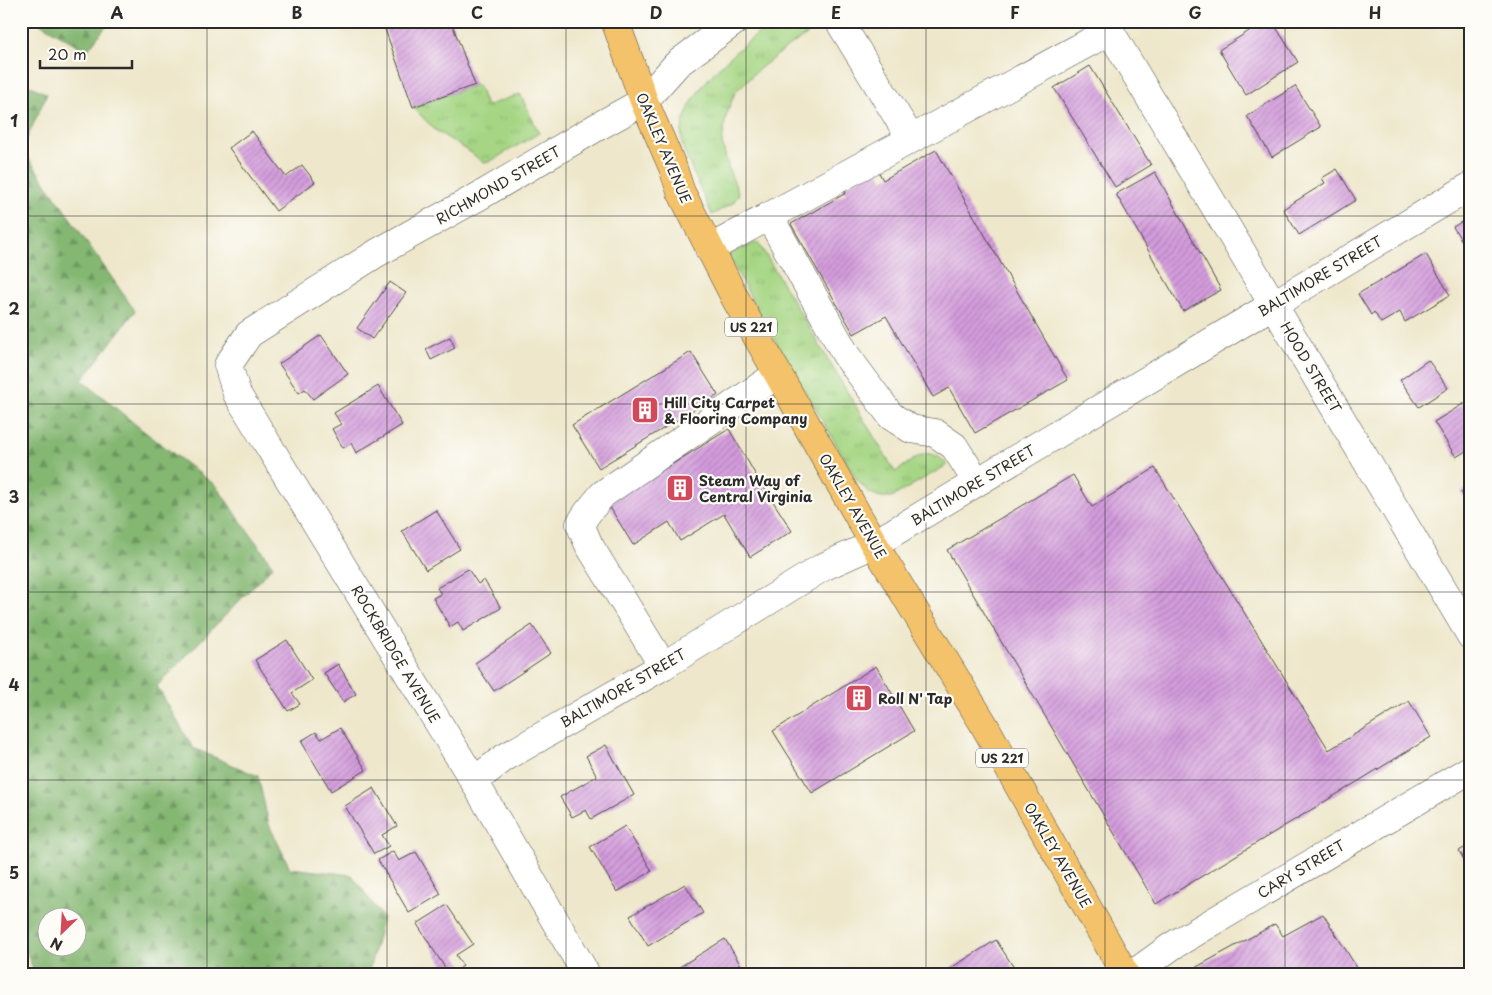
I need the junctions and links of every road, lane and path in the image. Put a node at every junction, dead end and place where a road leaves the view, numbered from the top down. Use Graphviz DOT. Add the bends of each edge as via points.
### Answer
graph roads {
  1 [pos="616,21"];
  2 [pos="839,21"];
  3 [pos="730,23"];
  4 [pos="1107,26"];
  5 [pos="644,101"];
  6 [pos="911,139"];
  7 [pos="1471,186"];
  8 [pos="770,216"];
  9 [pos="709,248"];
  10 [pos="1273,304"];
  11 [pos="250,334"];
  12 [pos="778,374"];
  13 [pos="977,482"];
  14 [pos="874,544"];
  15 [pos="1471,636"];
  16 [pos="663,666"];
  17 [pos="1471,769"];
  18 [pos="474,780"];
  19 [pos="586,974"];
  20 [pos="1125,974"];
  21 [pos="1133,974"];
  1 -- 5 [label="main road, OAKLEY AVENUE / US 221"];
  2 -- 6 [label="street"];
  3 -- 5 [label="street, RICHMOND STREET" via="678,64"];
  4 -- 6 [label="street"];
  4 -- 10 [label="street, HOOD STREET"];
  5 -- 9 [label="main road, OAKLEY AVENUE / US 221" via="681,192"];
  5 -- 11 [label="street, RICHMOND STREET" via="377,253"];
  6 -- 8 [label="street"];
  7 -- 10 [label="street, BALTIMORE STREET"];
  8 -- 9 [label="street"];
  8 -- 13 [label="street" via="846,355 891,416 912,429 936,433 954,446"];
  9 -- 12 [label="main road, OAKLEY AVENUE / US 221"];
  10 -- 13 [label="street, BALTIMORE STREET"];
  10 -- 15 [label="street, HOOD STREET"];
  11 -- 18 [label="street, ROCKBRIDGE AVENUE" via="228,365 237,394"];
  12 -- 14 [label="main road, OAKLEY AVENUE / US 221"];
  12 -- 16 [label="street" via="603,494 580,524 589,545"];
  13 -- 14 [label="street, BALTIMORE STREET"];
  14 -- 16 [label="street, BALTIMORE STREET" via="823,567"];
  14 -- 20 [label="main road, OAKLEY AVENUE / US 221" via="983,724"];
  16 -- 18 [label="street, BALTIMORE STREET" via="504,758"];
  17 -- 21 [label="street, CARY STREET" via="1172,946"];
  18 -- 19 [label="street, ROCKBRIDGE AVENUE"];
}
